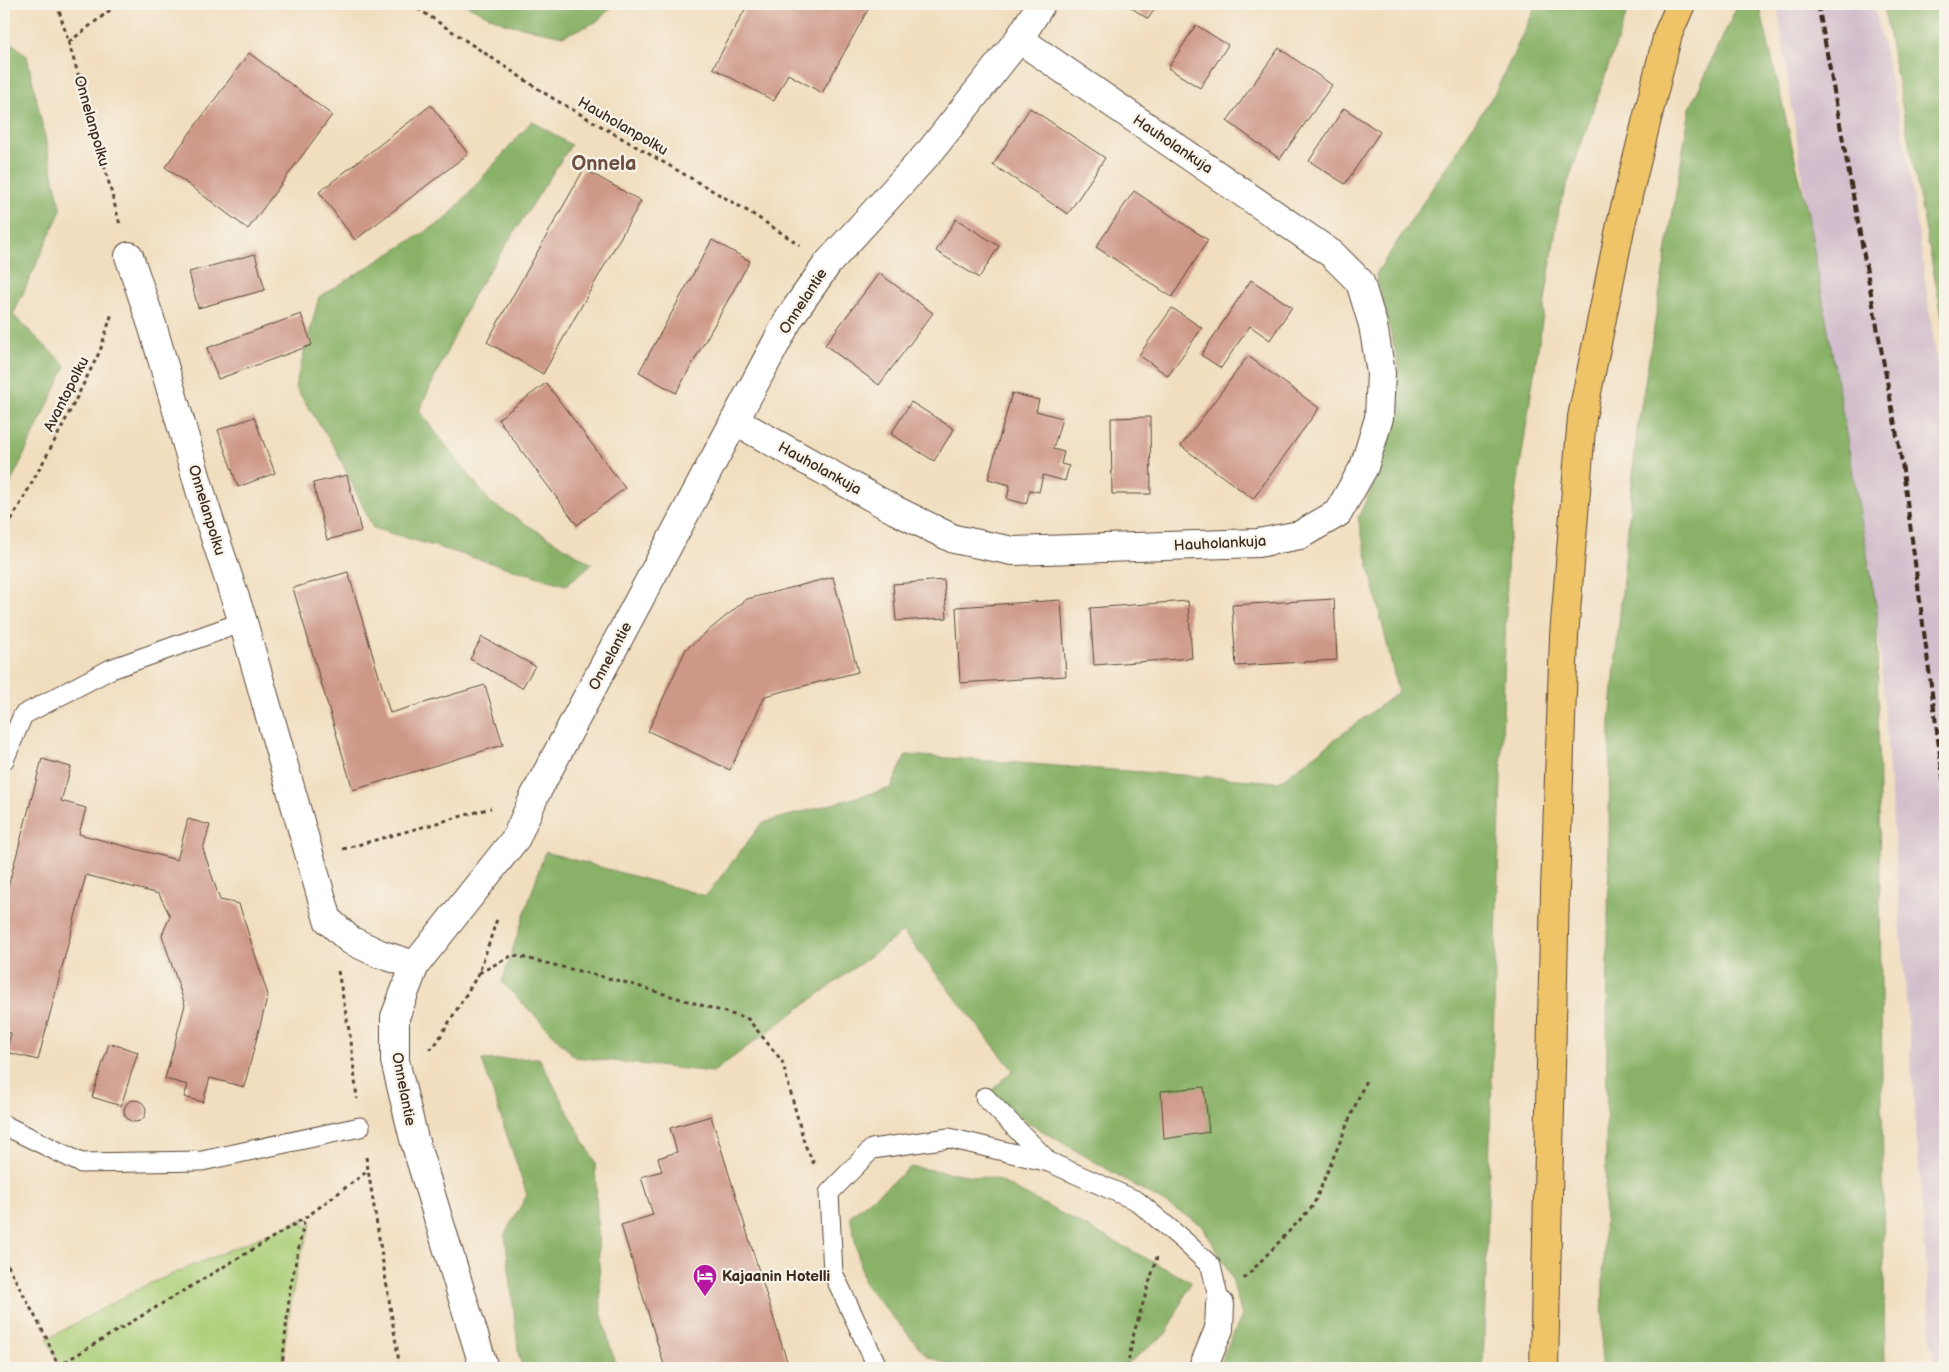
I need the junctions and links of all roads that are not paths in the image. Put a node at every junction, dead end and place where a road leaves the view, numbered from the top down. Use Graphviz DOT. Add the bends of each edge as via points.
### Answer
graph roads {
  1 [pos="1041,4"];
  2 [pos="1681,4"];
  3 [pos="1019,39"];
  4 [pos="129,256"];
  5 [pos="735,420"];
  6 [pos="243,622"];
  7 [pos="4,760"];
  8 [pos="415,965"];
  9 [pos="984,1097"];
  10 [pos="4,1126"];
  11 [pos="360,1127"];
  12 [pos="1048,1162"];
  13 [pos="1546,1293"];
  14 [pos="1220,1305"];
  15 [pos="484,1368"];
  16 [pos="878,1368"];
  17 [pos="1203,1368"];
  18 [pos="1537,1368"];
  19 [pos="1544,1368"];
  1 -- 3 [label="street, Onnelantie"];
  2 -- 13 [label="highway" via="1668,34 1621,224 1582,417 1564,636"];
  3 -- 5 [label="street, Onnelantie" via="932,149 828,263 790,317"];
  3 -- 5 [label="street, Hauholankuja" via="1332,254 1360,282 1373,325 1381,373 1379,418 1364,467 1338,513 1300,535 1258,543 1013,551 954,539 895,510"];
  4 -- 6 [label="street, Onnelanpolku"];
  5 -- 8 [label="street, Onnelantie" via="535,796 516,838"];
  6 -- 7 [label="lane" via="111,669 22,715"];
  6 -- 8 [label="street, Onnelanpolku" via="328,920 350,940"];
  8 -- 15 [label="street, Onnelantie" via="396,1017 395,1061 414,1139"];
  9 -- 12 [label="lane"];
  10 -- 11 [label="lane" via="81,1163 202,1161"];
  12 -- 14 [label="lane" via="1137,1201 1211,1266"];
  12 -- 16 [label="lane" via="949,1138 872,1149 829,1193 833,1273"];
  13 -- 18 [label="highway"];
  13 -- 19 [label="highway"];
  14 -- 17 [label="street" via="1219,1329"];
}
